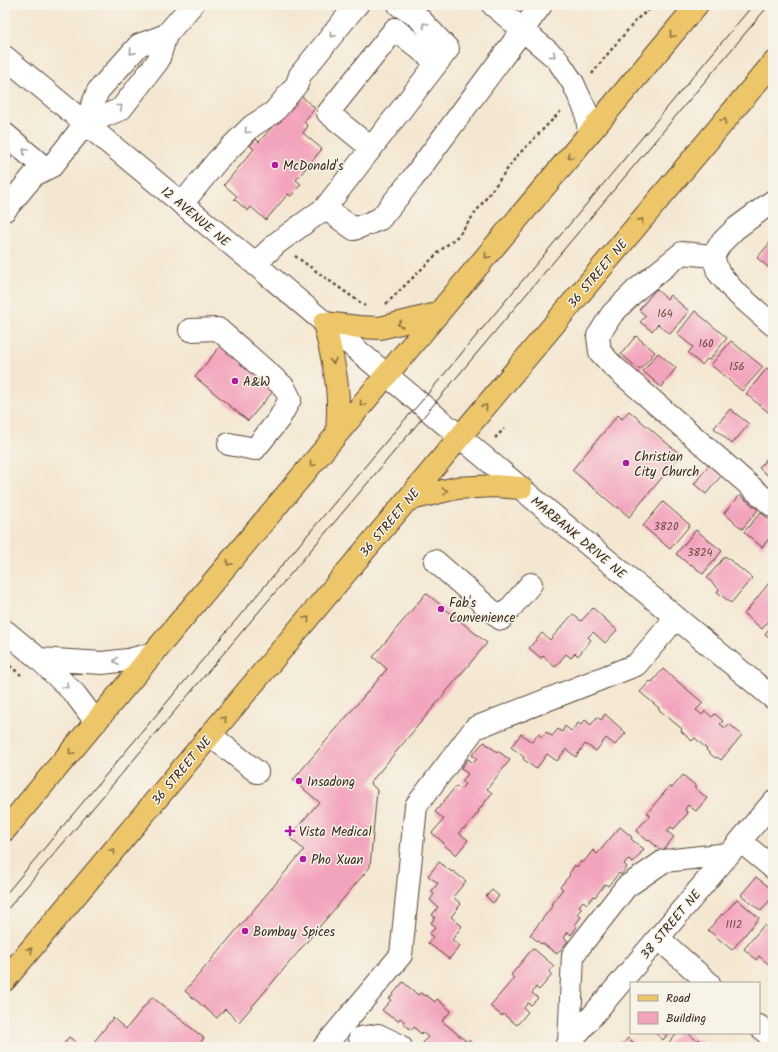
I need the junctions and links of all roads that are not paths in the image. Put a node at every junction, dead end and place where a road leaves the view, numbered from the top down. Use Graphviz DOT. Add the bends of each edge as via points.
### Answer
graph roads {
  1 [pos="192,5"];
  2 [pos="357,5"];
  3 [pos="399,5"];
  4 [pos="493,5"];
  5 [pos="541,5"];
  6 [pos="697,5"];
  7 [pos="523,31"];
  8 [pos="166,35"];
  9 [pos="443,56"];
  10 [pos="5,57"];
  11 [pos="773,63"];
  12 [pos="85,124"];
  13 [pos="590,133"];
  14 [pos="5,134"];
  15 [pos="371,148"];
  16 [pos="46,168"];
  17 [pos="773,201"];
  18 [pos="182,204"];
  19 [pos="325,208"];
  20 [pos="5,210"];
  21 [pos="713,256"];
  22 [pos="255,264"];
  23 [pos="437,314"];
  24 [pos="324,323"];
  25 [pos="773,325"];
  26 [pos="190,330"];
  27 [pos="387,375"];
  28 [pos="337,434"];
  29 [pos="460,436"];
  30 [pos="229,444"];
  31 [pos="521,488"];
  32 [pos="407,500"];
  33 [pos="773,506"];
  34 [pos="435,561"];
  35 [pos="531,584"];
  36 [pos="676,618"];
  37 [pos="5,631"];
  38 [pos="154,653"];
  39 [pos="39,659"];
  40 [pos="773,698"];
  41 [pos="96,722"];
  42 [pos="210,735"];
  43 [pos="257,772"];
  44 [pos="773,802"];
  45 [pos="5,830"];
  46 [pos="734,848"];
  47 [pos="773,868"];
  48 [pos="658,938"];
  49 [pos="5,980"];
  50 [pos="708,982"];
  51 [pos="343,1024"];
  52 [pos="760,1027"];
  53 [pos="773,1039"];
  54 [pos="361,1042"];
  55 [pos="570,1046"];
  56 [pos="324,1047"];
  57 [pos="401,1047"];
  1 -- 8 [label="street"];
  2 -- 18 [label="street, one-way" via="300,75 274,112 252,126 217,161"];
  9 -- 3 [label="street, one-way" via="417,16"];
  4 -- 7 [label="street"];
  5 -- 7 [label="street"];
  6 -- 13 [label="main road, one-way"];
  7 -- 13 [label="street, one-way" via="557,59 573,83 586,111"];
  7 -- 19 [label="street" via="380,219 354,229"];
  8 -- 12 [label="street, one-way" via="139,45 98,91"];
  12 -- 8 [label="street, one-way" via="121,109 158,61"];
  9 -- 15 [label="street"];
  9 -- 15 [label="street" via="395,29 328,112"];
  10 -- 12 [label="street, 12 AVENUE NE"];
  29 -- 11 [label="main road, 36 STREET NE, one-way"];
  12 -- 16 [label="street" via="52,166"];
  12 -- 18 [label="street, 12 AVENUE NE"];
  13 -- 23 [label="main road, one-way"];
  16 -- 14 [label="street, one-way"];
  15 -- 19 [label="street"];
  16 -- 20 [label="street" via="34,176"];
  17 -- 21 [label="street" via="735,229 721,243"];
  18 -- 22 [label="street, 12 AVENUE NE"];
  19 -- 22 [label="street" via="276,243"];
  21 -- 25 [label="street" via="718,272 734,291"];
  21 -- 33 [label="street" via="682,253 636,290 612,314 598,336 600,352 618,371"];
  22 -- 24 [label="street, 12 AVENUE NE"];
  23 -- 24 [label="main road, one-way" via="380,328"];
  23 -- 27 [label="main road"];
  24 -- 27 [label="street, 12 AVENUE NE"];
  24 -- 28 [label="main road, one-way" via="338,387"];
  26 -- 30 [label="street" via="218,329 284,387 290,399 279,419 255,449"];
  27 -- 28 [label="main road, one-way"];
  27 -- 29 [label="street, MARBANK DRIVE NE"];
  28 -- 38 [label="main road, one-way"];
  29 -- 31 [label="street, MARBANK DRIVE NE"];
  29 -- 32 [label="main road, 36 STREET NE"];
  32 -- 31 [label="main road, one-way" via="456,488"];
  31 -- 36 [label="street, MARBANK DRIVE NE"];
  42 -- 32 [label="main road, 36 STREET NE, one-way"];
  34 -- 35 [label="street" via="501,619"];
  36 -- 40 [label="street, MARBANK DRIVE NE"];
  36 -- 51 [label="street" via="636,665 475,728 416,806 401,955"];
  37 -- 39 [label="street"];
  38 -- 39 [label="street, one-way" via="102,663"];
  38 -- 41 [label="main road"];
  39 -- 41 [label="street, one-way" via="75,694"];
  41 -- 45 [label="main road, one-way"];
  42 -- 43 [label="street"];
  49 -- 42 [label="main road, 36 STREET NE, one-way"];
  44 -- 46 [label="street, 38 STREET NE"];
  46 -- 47 [label="street"];
  46 -- 48 [label="street, 38 STREET NE"];
  46 -- 55 [label="street" via="664,862 626,886 573,955"];
  48 -- 50 [label="street"];
  48 -- 55 [label="street, 38 STREET NE"];
  51 -- 54 [label="street"];
  51 -- 56 [label="street"];
  52 -- 53 [label="street"];
  54 -- 57 [label="street" via="378,1035"];
}
